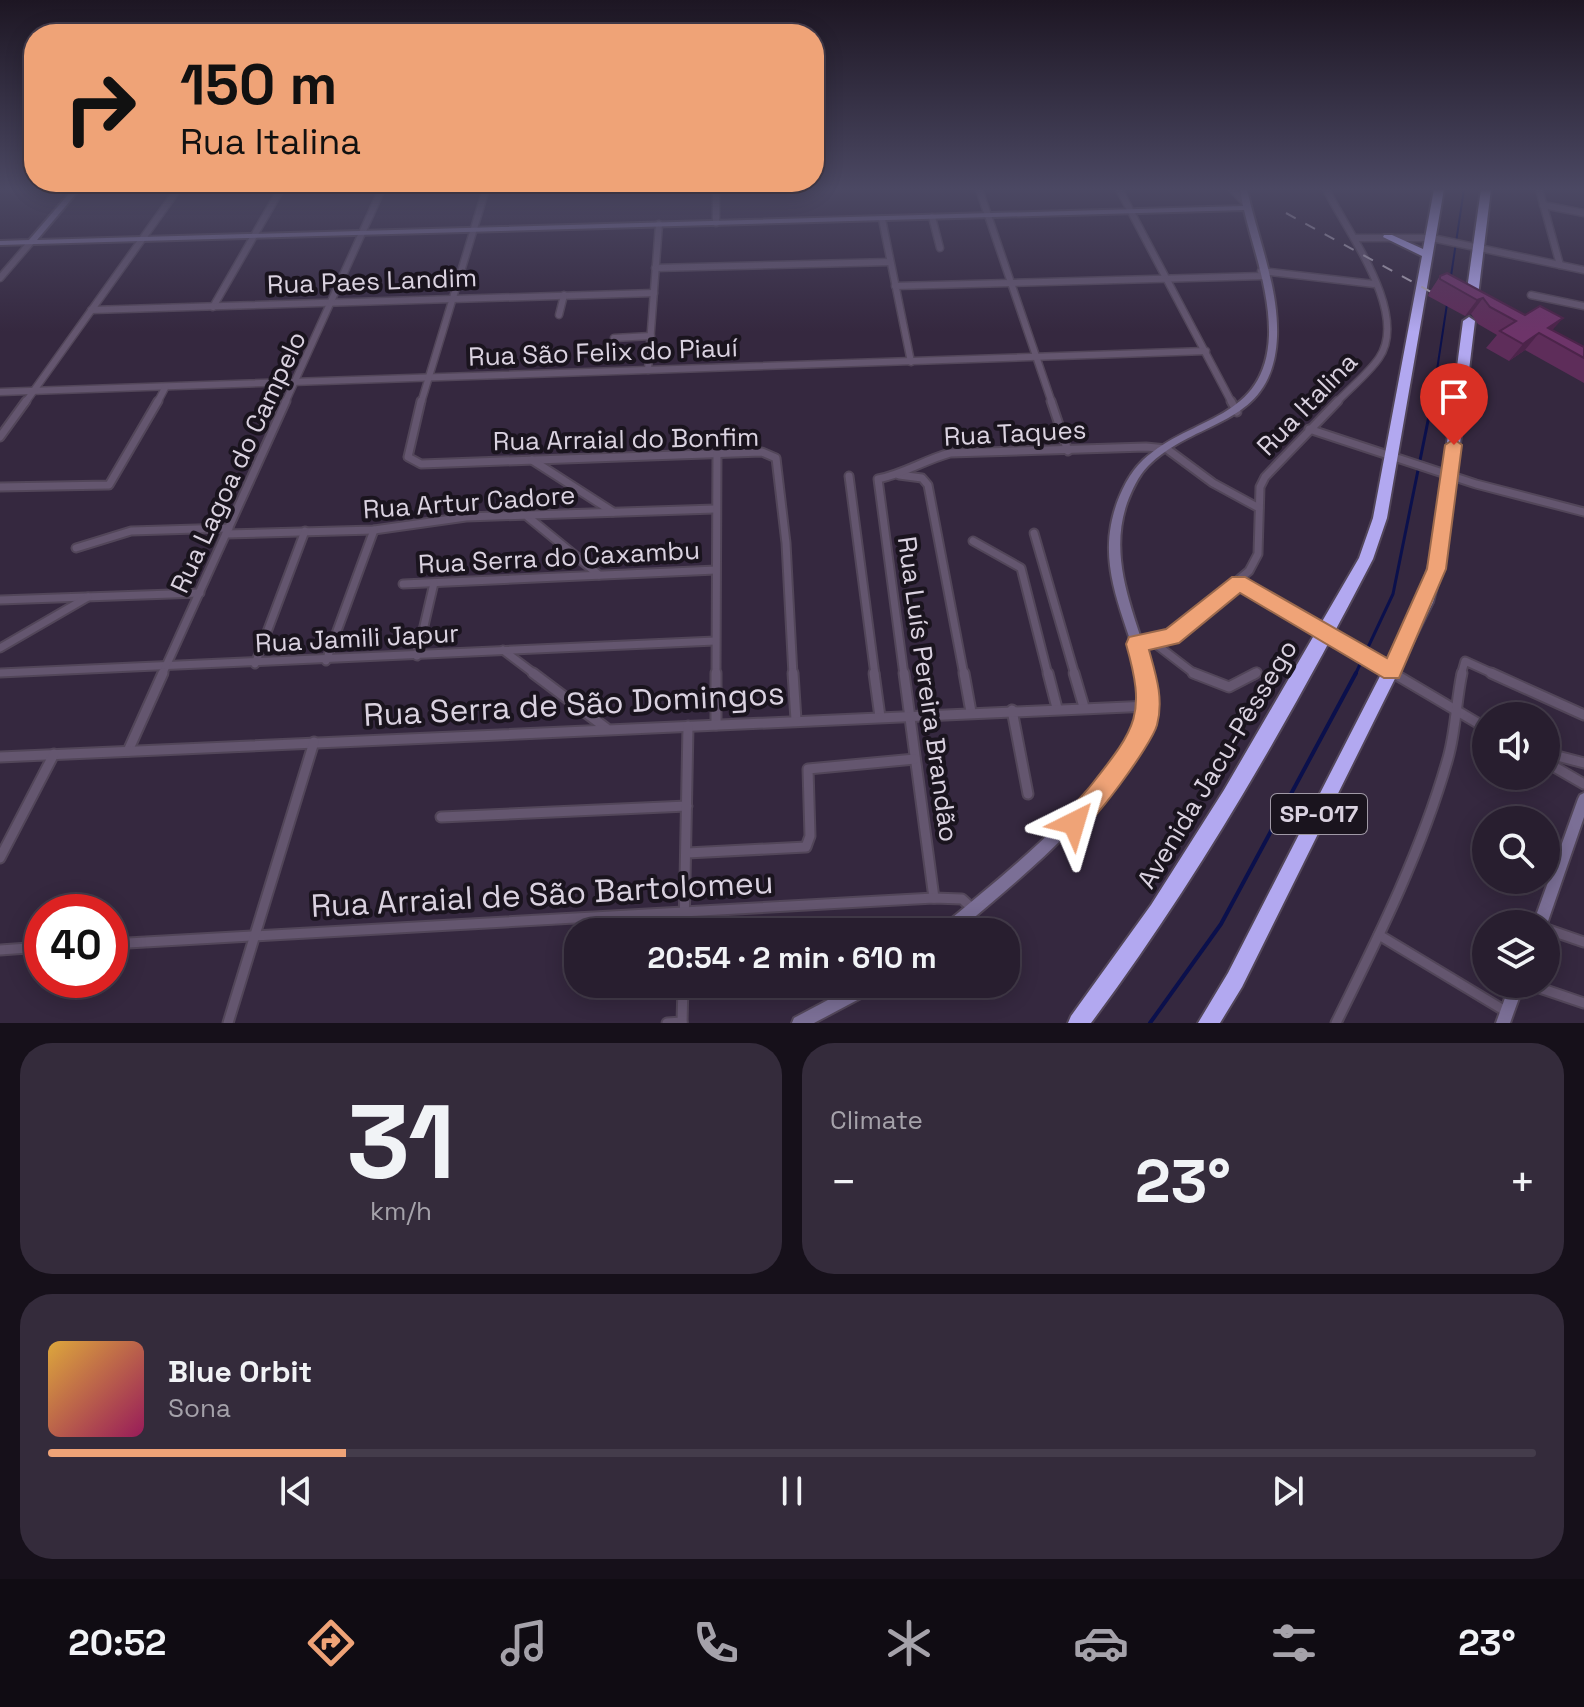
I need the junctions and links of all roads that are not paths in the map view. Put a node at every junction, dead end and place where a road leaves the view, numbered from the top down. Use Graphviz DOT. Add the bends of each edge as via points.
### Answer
graph roads {
  1 [pos="36,237"];
  2 [pos="143,237"];
  3 [pos="253,237"];
  4 [pos="260,237"];
  5 [pos="361,237"];
  6 [pos="471,237"];
  7 [pos="658,237"];
  8 [pos="885,237"];
  9 [pos="937,237"];
  10 [pos="995,237"];
  11 [pos="1144,237"];
  12 [pos="1254,237"];
  13 [pos="1388,237"];
  14 [pos="1434,237"];
  15 [pos="1475,237"];
  16 [pos="1552,237"];
  17 [pos="1354,238"];
  18 [pos="141,240"];
  19 [pos="31,242"];
  20 [pos="0,243"];
  21 [pos="1433,244"];
  22 [pos="940,248"];
  23 [pos="1472,248"];
  24 [pos="890,262"];
  25 [pos="1560,265"];
  26 [pos="655,268"];
  27 [pos="1584,270"];
  28 [pos="1262,274"];
  29 [pos="1165,277"];
  30 [pos="0,278"];
  31 [pos="1011,281"];
  32 [pos="1374,284"];
  33 [pos="895,286"];
  34 [pos="654,293"];
  35 [pos="564,295"];
  36 [pos="1531,295"];
  37 [pos="451,298"];
  38 [pos="333,302"];
  39 [pos="1471,305"];
  40 [pos="1584,306"];
  41 [pos="213,307"];
  42 [pos="91,310"];
  43 [pos="559,315"];
  44 [pos="1469,321"];
  45 [pos="651,336"];
  46 [pos="614,338"];
  47 [pos="1206,351"];
  48 [pos="1038,358"];
  49 [pos="911,362"];
  50 [pos="648,370"];
  51 [pos="428,378"];
  52 [pos="297,383"];
  53 [pos="165,388"];
  54 [pos="0,392"];
  55 [pos="32,392"];
  56 [pos="1237,412"];
  57 [pos="1309,429"];
  58 [pos="0,437"];
  59 [pos="1167,449"];
  60 [pos="1068,451"];
  61 [pos="717,453"];
  62 [pos="1396,458"];
  63 [pos="530,459"];
  64 [pos="899,475"];
  65 [pos="1450,475"];
  66 [pos="849,476"];
  67 [pos="878,486"];
  68 [pos="0,487"];
  69 [pos="1259,508"];
  70 [pos="715,509"];
  71 [pos="1584,512"];
  72 [pos="613,513"];
  73 [pos="528,517"];
  74 [pos="374,530"];
  75 [pos="228,531"];
  76 [pos="305,531"];
  77 [pos="1034,533"];
  78 [pos="973,541"];
  79 [pos="76,548"];
  80 [pos="716,570"];
  81 [pos="599,575"];
  82 [pos="1239,582"];
  83 [pos="434,583"];
  84 [pos="403,584"];
  85 [pos="200,593"];
  86 [pos="89,596"];
  87 [pos="0,600"];
  88 [pos="1327,635"];
  89 [pos="715,641"];
  90 [pos="1153,642"];
  91 [pos="1137,644"];
  92 [pos="0,648"];
  93 [pos="503,650"];
  94 [pos="417,656"];
  95 [pos="326,661"];
  96 [pos="255,664"];
  97 [pos="167,667"];
  98 [pos="1385,668"];
  99 [pos="1257,672"];
  100 [pos="0,673"];
  101 [pos="1150,706"];
  102 [pos="1084,707"];
  103 [pos="1057,708"];
  104 [pos="1012,710"];
  105 [pos="971,712"];
  106 [pos="1459,712"];
  107 [pos="1584,715"];
  108 [pos="908,716"];
  109 [pos="880,717"];
  110 [pos="796,720"];
  111 [pos="1472,720"];
  112 [pos="716,725"];
  113 [pos="688,726"];
  114 [pos="607,729"];
  115 [pos="314,742"];
  116 [pos="128,751"];
  117 [pos="54,754"];
  118 [pos="0,757"];
  119 [pos="1560,757"];
  120 [pos="915,759"];
  121 [pos="1584,763"];
  122 [pos="1560,770"];
  123 [pos="1584,784"];
  124 [pos="1028,794"];
  125 [pos="1584,799"];
  126 [pos="687,806"];
  127 [pos="441,817"];
  128 [pos="687,853"];
  129 [pos="0,858"];
  130 [pos="934,898"];
  131 [pos="973,909"];
  132 [pos="1545,910"];
  133 [pos="684,912"];
  134 [pos="684,918"];
  135 [pos="962,918"];
  136 [pos="1560,934"];
  137 [pos="253,935"];
  138 [pos="1379,935"];
  139 [pos="1584,942"];
  140 [pos="128,943"];
  141 [pos="24,948"];
  142 [pos="0,950"];
  143 [pos="1560,995"];
  144 [pos="683,998"];
  145 [pos="846,998"];
  146 [pos="1512,998"];
  147 [pos="1584,1003"];
  148 [pos="1505,1017"];
  149 [pos="682,1022"];
  150 [pos="228,1023"];
  151 [pos="667,1023"];
  152 [pos="799,1023"];
  153 [pos="1078,1023"];
  154 [pos="1208,1023"];
  155 [pos="1336,1023"];
  1 -- 19 [label="main road"];
  2 -- 18 [label="street"];
  3 -- 4 [label="main road"];
  3 -- 18 [label="main road"];
  3 -- 41 [label="street"];
  5 -- 38 [label="street, Rua Lagoa do Campelo"];
  6 -- 37 [label="street"];
  7 -- 26 [label="street"];
  8 -- 24 [label="street"];
  9 -- 22 [label="street"];
  10 -- 31 [label="street"];
  11 -- 29 [label="street"];
  12 -- 28 [label="main road"];
  13 -- 17 [label="street"];
  13 -- 21 [label="highway"];
  13 -- 21 [label="street"];
  14 -- 21 [label="highway, Avenida Jacu-Pêssego / SP-017"];
  15 -- 23 [label="highway"];
  16 -- 25 [label="street"];
  17 -- 32 [label="street, Rua Italina"];
  18 -- 19 [label="main road"];
  18 -- 42 [label="street"];
  19 -- 20 [label="main road"];
  19 -- 30 [label="street"];
  21 -- 23 [label="street"];
  21 -- 62 [label="highway, Avenida Jacu-Pêssego / SP-017"];
  23 -- 25 [label="street"];
  23 -- 39 [label="highway"];
  24 -- 26 [label="street"];
  24 -- 33 [label="street"];
  25 -- 27 [label="street"];
  26 -- 34 [label="street"];
  28 -- 29 [label="street"];
  28 -- 32 [label="street"];
  28 -- 56 [label="main road" via="1272,324 1269,365"];
  29 -- 31 [label="street"];
  29 -- 47 [label="street"];
  31 -- 33 [label="street"];
  31 -- 48 [label="street"];
  32 -- 57 [label="street, Rua Italina" via="1387,320 1388,344"];
  33 -- 49 [label="street"];
  34 -- 35 [label="street, Rua Paes Landim"];
  34 -- 45 [label="street"];
  35 -- 37 [label="street, Rua Paes Landim"];
  35 -- 43 [label="street"];
  36 -- 40 [label="street"];
  37 -- 38 [label="street, Rua Paes Landim"];
  37 -- 51 [label="street"];
  38 -- 41 [label="street, Rua Paes Landim"];
  38 -- 52 [label="street, Rua Lagoa do Campelo"];
  41 -- 42 [label="street, Rua Paes Landim"];
  42 -- 55 [label="street"];
  44 -- 65 [label="highway, SP-017"];
  45 -- 46 [label="street"];
  45 -- 50 [label="street"];
  47 -- 48 [label="street, Rua São Felix do Piauí"];
  47 -- 56 [label="street"];
  48 -- 49 [label="street, Rua São Felix do Piauí"];
  48 -- 60 [label="street"];
  49 -- 50 [label="street, Rua São Felix do Piauí"];
  50 -- 51 [label="street, Rua São Felix do Piauí"];
  51 -- 52 [label="street, Rua São Felix do Piauí"];
  51 -- 63 [label="street, Rua Arraial do Bonfim" via="408,457 421,464"];
  52 -- 53 [label="street, Rua São Felix do Piauí"];
  52 -- 75 [label="street, Rua Lagoa do Campelo"];
  53 -- 55 [label="street, Rua São Felix do Piauí"];
  53 -- 68 [label="street" via="109,485"];
  54 -- 55 [label="street, Rua São Felix do Piauí"];
  55 -- 58 [label="street"];
  56 -- 59 [label="main road"];
  57 -- 62 [label="street"];
  57 -- 69 [label="street, Rua Italina" via="1265,477"];
  59 -- 60 [label="street, Rua Taques"];
  59 -- 69 [label="street"];
  59 -- 91 [label="main road" via="1141,469 1123,499 1115,527 1116,564"];
  60 -- 64 [label="street, Rua Taques" via="950,453 920,461"];
  61 -- 63 [label="street, Rua Arraial do Bonfim"];
  61 -- 70 [label="street"];
  61 -- 110 [label="street, Rua Arraial do Bonfim" via="762,452 779,462"];
  62 -- 65 [label="street"];
  62 -- 88 [label="highway, Avenida Jacu-Pêssego / SP-017" via="1370,548"];
  63 -- 72 [label="street"];
  64 -- 67 [label="street, Rua Taques" via="881,476"];
  64 -- 105 [label="street" via="922,478 928,485"];
  65 -- 71 [label="street"];
  65 -- 98 [label="highway, SP-017" via="1436,569"];
  66 -- 109 [label="street"];
  67 -- 108 [label="street, Rua Luís Pereira Brandão"];
  69 -- 82 [label="street, Rua Italina" via="1258,554"];
  70 -- 72 [label="street, Rua Artur Cadore"];
  70 -- 80 [label="street"];
  72 -- 73 [label="street, Rua Artur Cadore"];
  73 -- 74 [label="street, Rua Artur Cadore" via="441,519"];
  73 -- 81 [label="street"];
  74 -- 76 [label="street, Rua Artur Cadore"];
  74 -- 95 [label="street"];
  75 -- 76 [label="street, Rua Artur Cadore"];
  75 -- 79 [label="street, Rua Artur Cadore" via="131,531"];
  75 -- 85 [label="street, Rua Lagoa do Campelo"];
  76 -- 96 [label="street"];
  77 -- 102 [label="street"];
  78 -- 103 [label="street" via="1021,568"];
  80 -- 81 [label="street, Rua Serra do Caxambu"];
  80 -- 89 [label="street"];
  81 -- 83 [label="street, Rua Serra do Caxambu"];
  82 -- 88 [label="street"];
  82 -- 90 [label="street, Rua Italina" via="1181,631"];
  83 -- 84 [label="street, Rua Serra do Caxambu"];
  83 -- 94 [label="street"];
  85 -- 86 [label="street"];
  85 -- 97 [label="street, Rua Lagoa do Campelo"];
  86 -- 87 [label="street"];
  86 -- 92 [label="street"];
  88 -- 98 [label="street"];
  88 -- 153 [label="highway, Avenida Jacu-Pêssego / SP-017" via="1224,810"];
  89 -- 93 [label="street, Rua Jamili Japur"];
  89 -- 112 [label="street"];
  90 -- 91 [label="street, Rua Italina"];
  90 -- 99 [label="street" via="1230,688"];
  91 -- 101 [label="main road"];
  93 -- 94 [label="street, Rua Jamili Japur"];
  93 -- 114 [label="street"];
  94 -- 95 [label="street, Rua Jamili Japur"];
  95 -- 96 [label="street, Rua Jamili Japur"];
  96 -- 97 [label="street, Rua Jamili Japur"];
  97 -- 100 [label="street, Rua Jamili Japur"];
  97 -- 116 [label="street, Rua Lagoa do Campelo"];
  98 -- 106 [label="street"];
  98 -- 154 [label="highway, SP-017" via="1235,980"];
  101 -- 102 [label="street, Rua Serra de São Domingos"];
  101 -- 131 [label="main road" via="1146,725 1082,814"];
  102 -- 103 [label="street, Rua Serra de São Domingos"];
  103 -- 104 [label="street, Rua Serra de São Domingos"];
  104 -- 105 [label="street, Rua Serra de São Domingos"];
  104 -- 124 [label="street"];
  105 -- 108 [label="street, Rua Serra de São Domingos"];
  106 -- 107 [label="street" via="1465,661"];
  106 -- 111 [label="street"];
  106 -- 138 [label="street" via="1429,818"];
  108 -- 109 [label="street, Rua Serra de São Domingos"];
  108 -- 120 [label="street, Rua Luís Pereira Brandão"];
  109 -- 110 [label="street, Rua Serra de São Domingos"];
  110 -- 112 [label="street, Rua Serra de São Domingos"];
  112 -- 113 [label="street, Rua Serra de São Domingos"];
  113 -- 114 [label="street, Rua Serra de São Domingos"];
  113 -- 126 [label="street"];
  114 -- 115 [label="street, Rua Serra de São Domingos"];
  115 -- 116 [label="street, Rua Serra de São Domingos"];
  115 -- 137 [label="street"];
  116 -- 117 [label="street, Rua Serra de São Domingos"];
  117 -- 118 [label="street, Rua Serra de São Domingos"];
  117 -- 129 [label="street"];
  119 -- 121 [label="street"];
  120 -- 128 [label="street" via="808,769 806,847"];
  120 -- 130 [label="street, Rua Luís Pereira Brandão"];
  122 -- 123 [label="street"];
  125 -- 132 [label="main road"];
  126 -- 127 [label="street"];
  126 -- 128 [label="street"];
  128 -- 133 [label="street"];
  130 -- 131 [label="street, Rua Arraial de São Bartolomeu" via="962,899"];
  130 -- 133 [label="street, Rua Arraial de São Bartolomeu"];
  131 -- 135 [label="main road"];
  133 -- 134 [label="street"];
  133 -- 137 [label="street, Rua Arraial de São Bartolomeu"];
  136 -- 139 [label="street"];
  137 -- 140 [label="street, Rua Arraial de São Bartolomeu"];
  137 -- 150 [label="street"];
  138 -- 148 [label="street"];
  138 -- 155 [label="street"];
  141 -- 142 [label="street"];
  143 -- 147 [label="street"];
  144 -- 149 [label="street"];
  145 -- 152 [label="main road"];
  146 -- 148 [label="main road"];
  149 -- 151 [label="street"];
}
